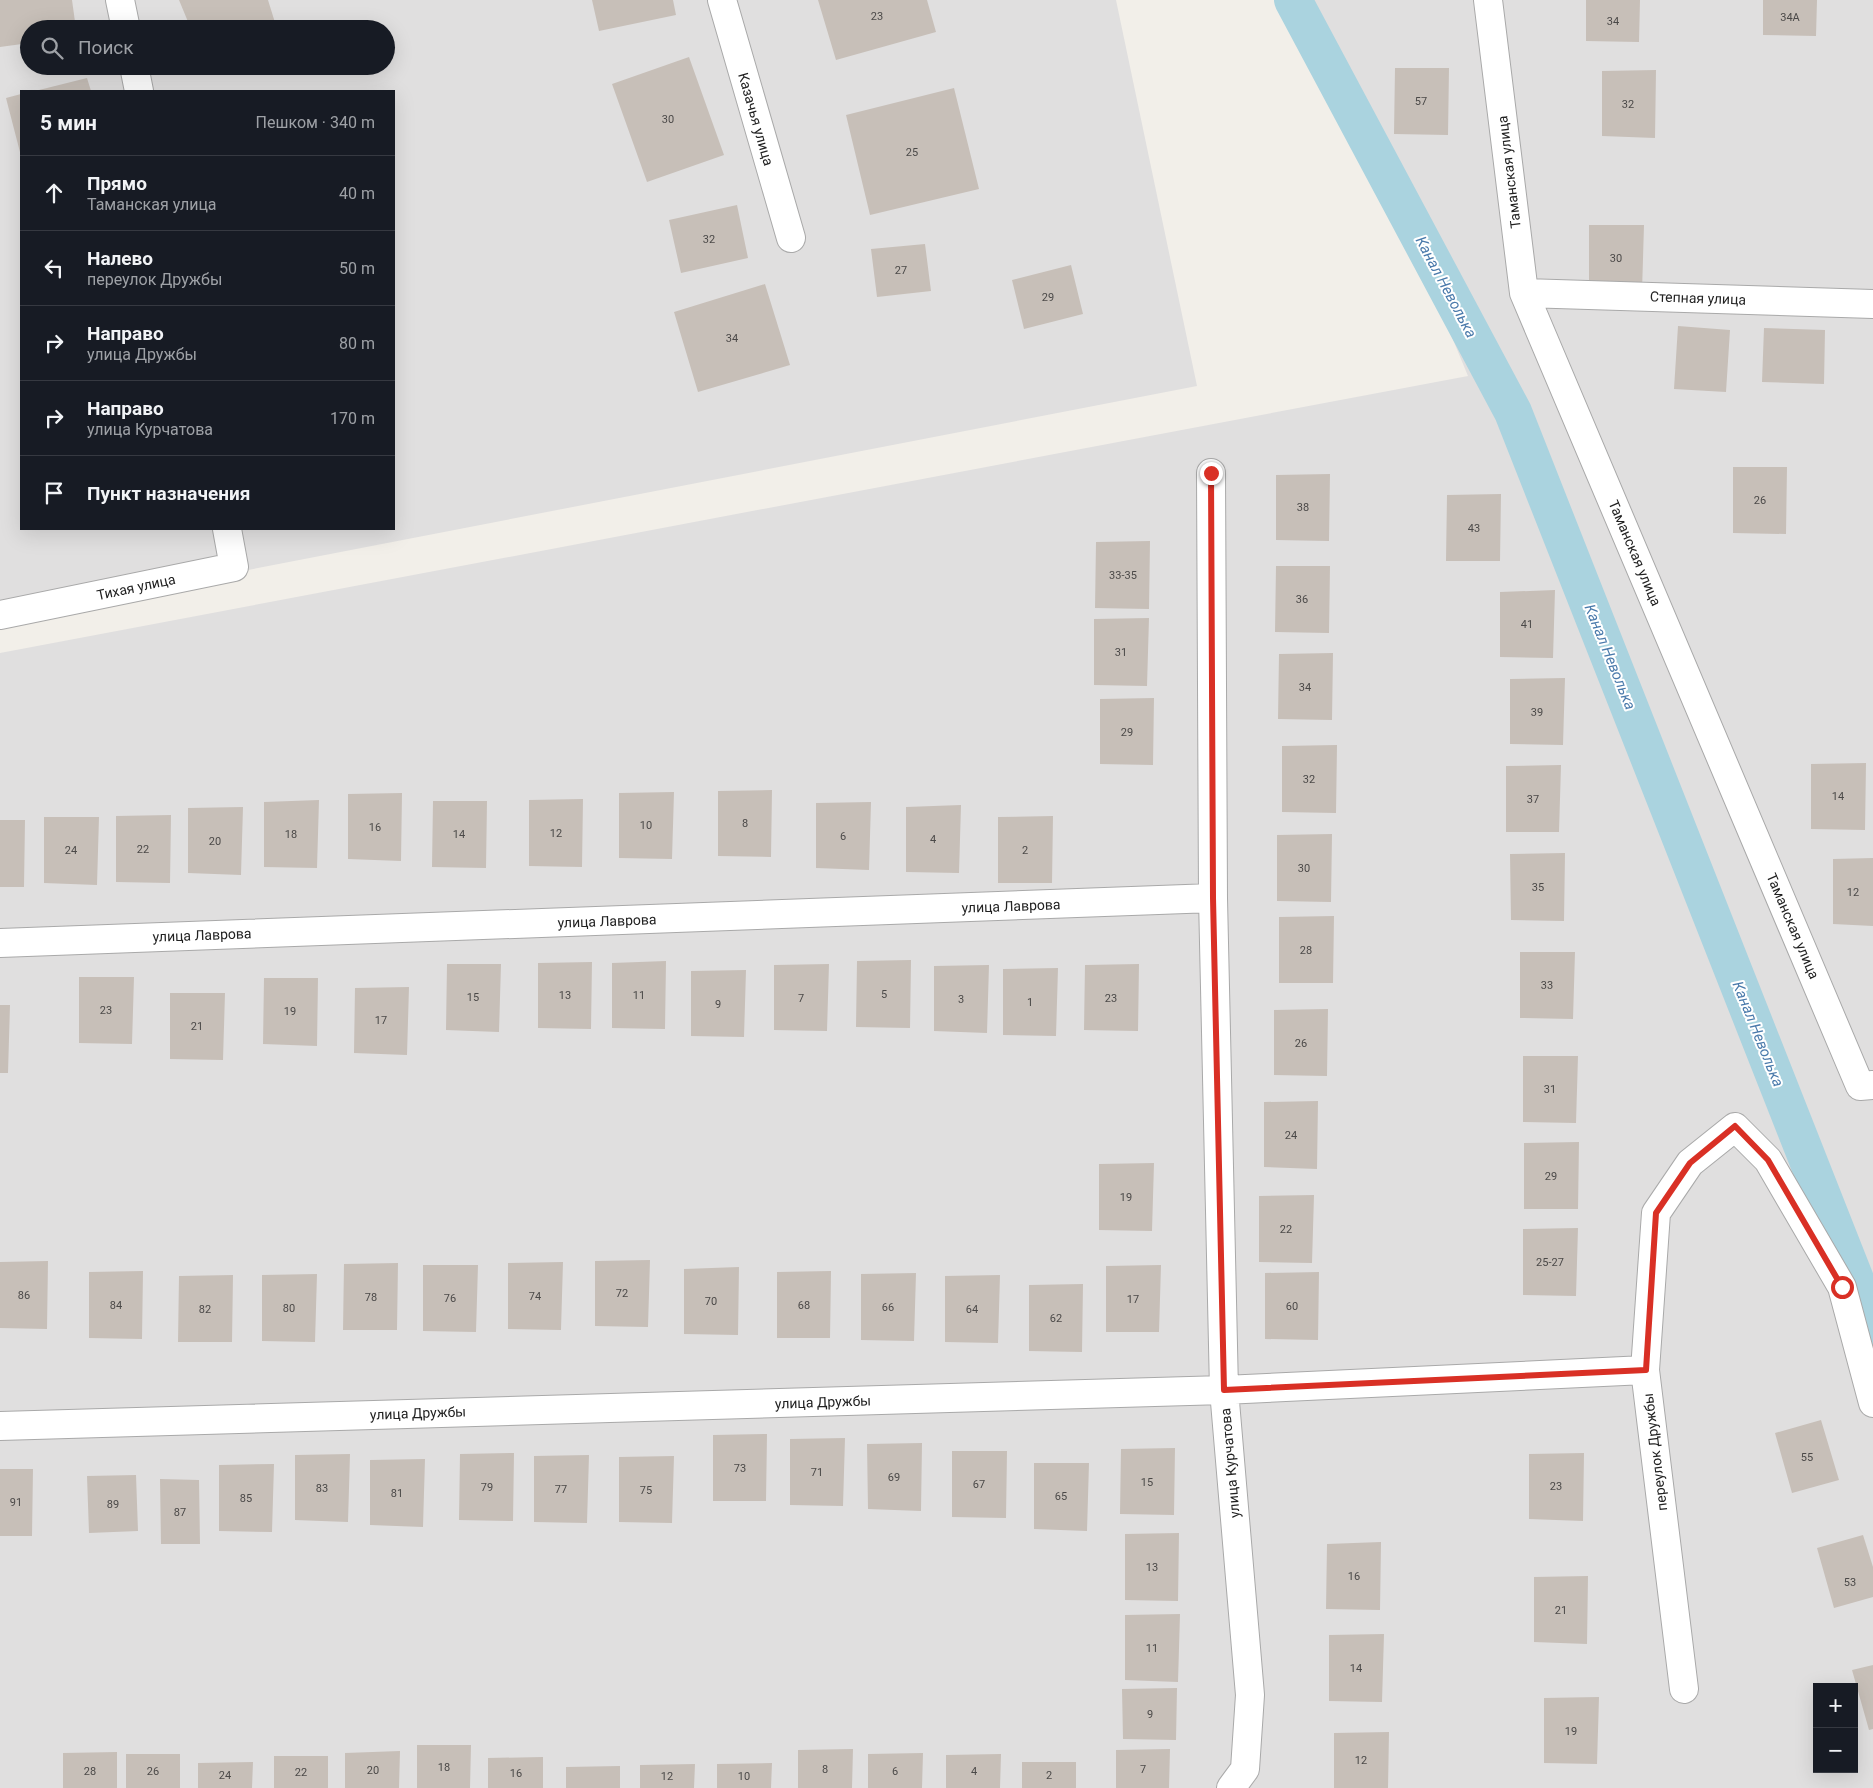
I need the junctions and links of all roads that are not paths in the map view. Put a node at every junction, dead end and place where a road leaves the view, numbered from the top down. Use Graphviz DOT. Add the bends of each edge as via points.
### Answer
graph roads {
  1 [pos="120,0"];
  2 [pos="722,0"];
  3 [pos="1488,0"];
  4 [pos="124,20"];
  5 [pos="136,75"];
  6 [pos="139,90"];
  7 [pos="791,238"];
  8 [pos="1524,293"];
  9 [pos="1873,304"];
  10 [pos="1211,473"];
  11 [pos="228,530"];
  12 [pos="0,615"];
  13 [pos="1213,898"];
  14 [pos="0,943"];
  15 [pos="1867,1086"];
  16 [pos="1646,1370"];
  17 [pos="1224,1390"];
  18 [pos="1873,1403"];
  19 [pos="0,1426"];
  20 [pos="1684,1689"];
  21 [pos="1231,1788"];
  1 -- 4 [label="street"];
  2 -- 7 [label="street, Казачья улица"];
  3 -- 8 [label="street, Таманская улица"];
  5 -- 6 [label="street"];
  8 -- 9 [label="street, Степная улица"];
  8 -- 15 [label="street, Таманская улица"];
  10 -- 13 [label="street, улица Курчатова"];
  11 -- 12 [label="street, Тихая улица" via="234,568"];
  13 -- 14 [label="street, улица Лаврова"];
  13 -- 17 [label="street, улица Курчатова"];
  16 -- 17 [label="street, улица Дружбы"];
  16 -- 18 [label="street, переулок Дружбы" via="1656,1213 1690,1163 1735,1126 1768,1160 1842,1287"];
  16 -- 20 [label="street, переулок Дружбы"];
  17 -- 19 [label="street, улица Дружбы"];
  17 -- 21 [label="street, улица Курчатова" via="1250,1696 1245,1769"];
}
